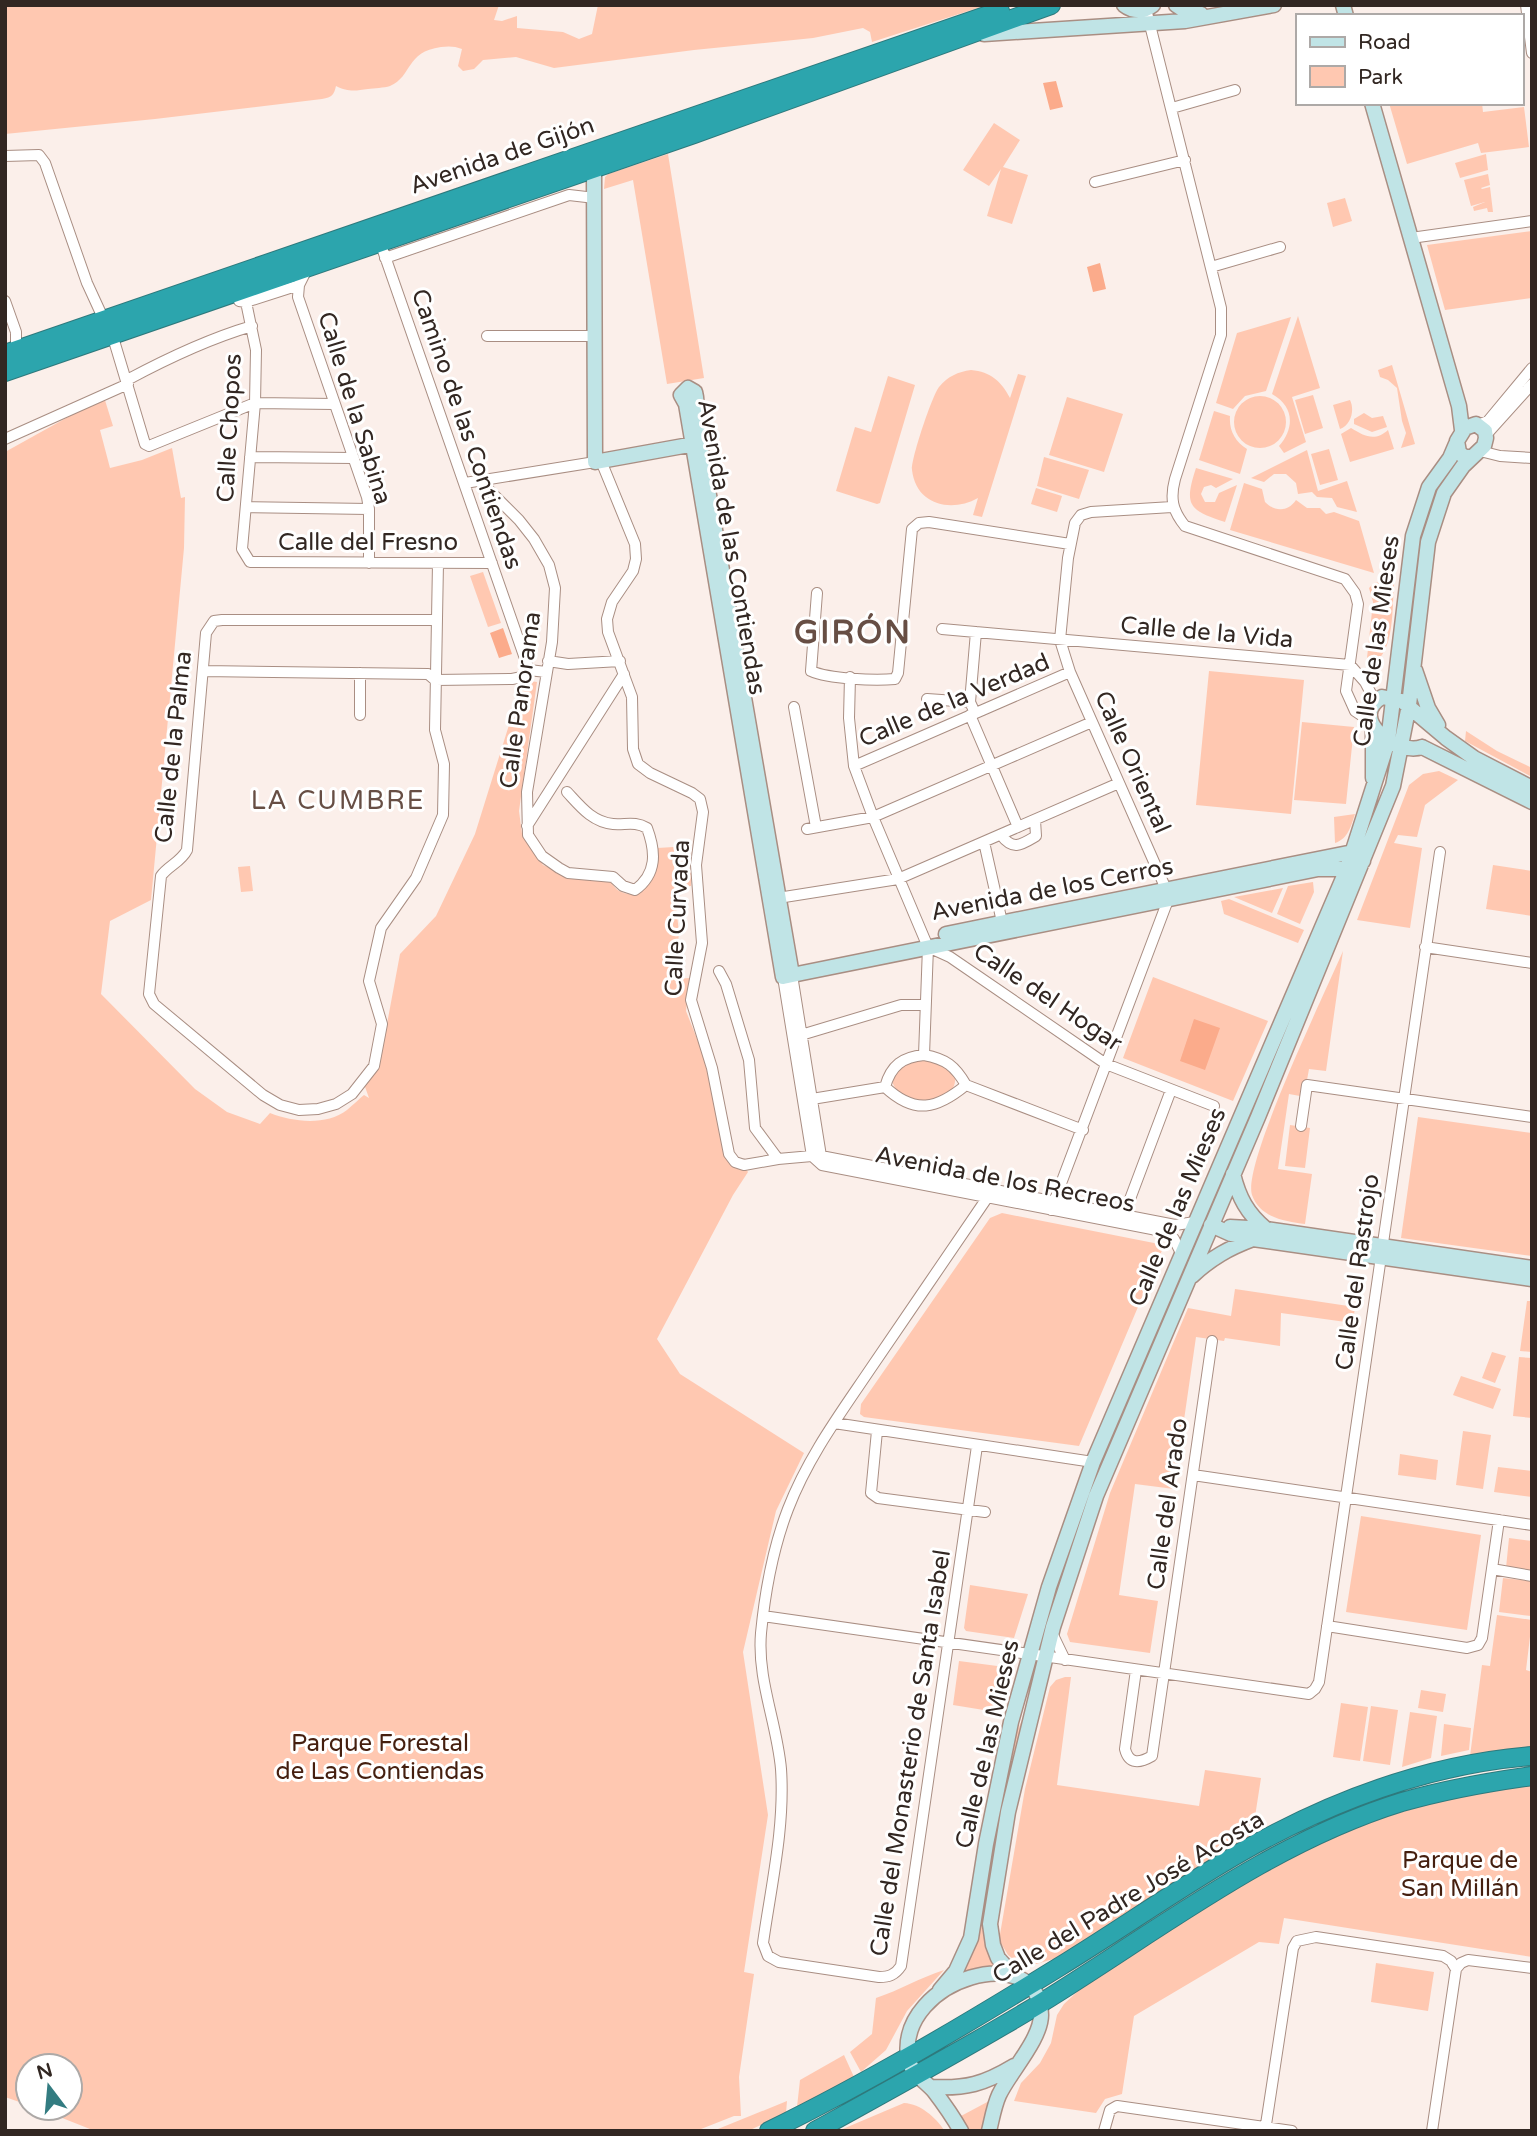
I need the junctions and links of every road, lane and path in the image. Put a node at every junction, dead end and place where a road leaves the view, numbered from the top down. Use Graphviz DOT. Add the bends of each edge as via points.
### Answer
graph roads {
  1 [pos="1016,5"];
  2 [pos="1051,5"];
  3 [pos="1124,5"];
  4 [pos="1176,5"];
  5 [pos="1275,5"];
  6 [pos="1526,5"];
  7 [pos="1147,12"];
  8 [pos="1220,15"];
  9 [pos="965,36"];
  10 [pos="1532,53"];
  11 [pos="1235,90"];
  12 [pos="1373,105"];
  13 [pos="1172,108"];
  14 [pos="689,117"];
  15 [pos="5,156"];
  16 [pos="1185,159"];
  17 [pos="594,168"];
  18 [pos="1095,182"];
  19 [pos="485,187"];
  20 [pos="595,198"];
  21 [pos="1532,221"];
  22 [pos="1411,238"];
  23 [pos="1280,247"];
  24 [pos="382,250"];
  25 [pos="307,267"];
  26 [pos="1211,267"];
  27 [pos="299,285"];
  28 [pos="5,301"];
  29 [pos="246,302"];
  30 [pos="180,312"];
  31 [pos="252,326"];
  32 [pos="108,327"];
  33 [pos="487,336"];
  34 [pos="595,336"];
  35 [pos="10,352"];
  36 [pos="1532,368"];
  37 [pos="5,372"];
  38 [pos="128,382"];
  39 [pos="1532,384"];
  40 [pos="255,403"];
  41 [pos="334,404"];
  42 [pos="1474,429"];
  43 [pos="10,437"];
  44 [pos="696,444"];
  45 [pos="1456,444"];
  46 [pos="1476,454"];
  47 [pos="250,457"];
  48 [pos="353,458"];
  49 [pos="1532,458"];
  50 [pos="598,461"];
  51 [pos="483,480"];
  52 [pos="465,483"];
  53 [pos="246,507"];
  54 [pos="1172,507"];
  55 [pos="369,509"];
  56 [pos="1070,544"];
  57 [pos="246,556"];
  58 [pos="369,563"];
  59 [pos="438,563"];
  60 [pos="492,564"];
  61 [pos="817,593"];
  62 [pos="436,620"];
  63 [pos="942,629"];
  64 [pos="976,632"];
  65 [pos="1060,640"];
  66 [pos="1353,651"];
  67 [pos="620,661"];
  68 [pos="1350,665"];
  69 [pos="1414,666"];
  70 [pos="547,667"];
  71 [pos="529,670"];
  72 [pos="203,671"];
  73 [pos="1070,672"];
  74 [pos="360,673"];
  75 [pos="624,674"];
  76 [pos="850,677"];
  77 [pos="1362,678"];
  78 [pos="435,680"];
  79 [pos="1384,698"];
  80 [pos="927,699"];
  81 [pos="971,702"];
  82 [pos="1409,705"];
  83 [pos="794,707"];
  84 [pos="972,714"];
  85 [pos="360,715"];
  86 [pos="1092,722"];
  87 [pos="1426,722"];
  88 [pos="1372,724"];
  89 [pos="1446,738"];
  90 [pos="1388,741"];
  91 [pos="1402,746"];
  92 [pos="1420,748"];
  93 [pos="854,766"];
  94 [pos="992,766"];
  95 [pos="1119,783"];
  96 [pos="1393,786"];
  97 [pos="1532,788"];
  98 [pos="1374,789"];
  99 [pos="527,792"];
  100 [pos="567,792"];
  101 [pos="543,800"];
  102 [pos="1532,802"];
  103 [pos="873,817"];
  104 [pos="1035,820"];
  105 [pos="527,826"];
  106 [pos="1018,827"];
  107 [pos="1001,835"];
  108 [pos="984,842"];
  109 [pos="1440,852"];
  110 [pos="1331,856"];
  111 [pos="1358,856"];
  112 [pos="1322,869"];
  113 [pos="1347,869"];
  114 [pos="898,879"];
  115 [pos="1337,891"];
  116 [pos="1167,894"];
  117 [pos="778,898"];
  118 [pos="1002,922"];
  119 [pos="1425,947"];
  120 [pos="951,950"];
  121 [pos="924,951"];
  122 [pos="1532,963"];
  123 [pos="719,971"];
  124 [pos="786,971"];
  125 [pos="1311,989"];
  126 [pos="925,1005"];
  127 [pos="801,1035"];
  128 [pos="924,1055"];
  129 [pos="1265,1057"];
  130 [pos="1107,1064"];
  131 [pos="966,1085"];
  132 [pos="886,1087"];
  133 [pos="1171,1090"];
  134 [pos="1403,1098"];
  135 [pos="812,1099"];
  136 [pos="1214,1106"];
  137 [pos="1532,1117"];
  138 [pos="1301,1126"];
  139 [pos="1083,1130"];
  140 [pos="816,1156"];
  141 [pos="778,1159"];
  142 [pos="1233,1174"];
  143 [pos="988,1193"];
  144 [pos="1053,1205"];
  145 [pos="1124,1215"];
  146 [pos="1195,1222"];
  147 [pos="1211,1225"];
  148 [pos="1266,1229"];
  149 [pos="1253,1240"];
  150 [pos="1382,1253"];
  151 [pos="1181,1254"];
  152 [pos="1532,1268"];
  153 [pos="1532,1279"];
  154 [pos="1187,1282"];
  155 [pos="1212,1341"];
  156 [pos="834,1423"];
  157 [pos="877,1431"];
  158 [pos="1118,1442"];
  159 [pos="977,1446"];
  160 [pos="1093,1462"];
  161 [pos="1193,1475"];
  162 [pos="1096,1496"];
  163 [pos="1345,1498"];
  164 [pos="968,1510"];
  165 [pos="985,1512"];
  166 [pos="1499,1520"];
  167 [pos="1532,1525"];
  168 [pos="1061,1551"];
  169 [pos="1492,1569"];
  170 [pos="1532,1576"];
  171 [pos="764,1616"];
  172 [pos="1327,1626"];
  173 [pos="1052,1633"];
  174 [pos="948,1643"];
  175 [pos="1030,1654"];
  176 [pos="1046,1657"];
  177 [pos="1065,1660"];
  178 [pos="1136,1670"];
  179 [pos="1164,1674"];
  180 [pos="1532,1756"];
  181 [pos="1003,1757"];
  182 [pos="1532,1776"];
  183 [pos="1532,1968"];
  184 [pos="1456,1969"];
  185 [pos="1013,1975"];
  186 [pos="1029,1986"];
  187 [pos="940,1990"];
  188 [pos="1040,2004"];
  189 [pos="908,2058"];
  190 [pos="1016,2065"];
  191 [pos="925,2081"];
  192 [pos="1266,2129"];
  193 [pos="769,2131"];
  194 [pos="815,2131"];
  195 [pos="961,2131"];
  196 [pos="989,2131"];
  197 [pos="1104,2131"];
  198 [pos="1292,2131"];
  199 [pos="1432,2131"];
  1 -- 14 [label="highway, Avenida de Gijón"];
  2 -- 9 [label="highway, Avenida de Gijón"];
  3 -- 7 [label="main road"];
  4 -- 8 [label="main road" via="1192,13"];
  5 -- 8 [label="main road"];
  6 -- 10 [label="street"];
  7 -- 8 [label="main road" via="1185,21"];
  7 -- 9 [label="main road" via="1129,24"];
  7 -- 13 [label="street"];
  9 -- 17 [label="highway, Avenida de Gijón"];
  11 -- 13 [label="street"];
  12 -- 22 [label="main road"];
  13 -- 16 [label="street"];
  14 -- 17 [label="highway" via="677,126 601,154"];
  14 -- 19 [label="highway, Avenida de Gijón"];
  15 -- 32 [label="street" via="39,155 45,163 87,283"];
  16 -- 18 [label="street"];
  16 -- 26 [label="street"];
  17 -- 19 [label="highway" via="579,162"];
  17 -- 20 [label="main road"];
  17 -- 24 [label="highway, Avenida de Gijón"];
  19 -- 32 [label="highway, Avenida de Gijón"];
  20 -- 24 [label="street, Avenida de Gijón" via="569,195"];
  20 -- 34 [label="main road"];
  21 -- 22 [label="street"];
  22 -- 42 [label="main road" via="1459,406"];
  23 -- 26 [label="street"];
  24 -- 25 [label="highway, Avenida de Gijón"];
  24 -- 52 [label="street, Camino de las Contiendas"];
  25 -- 27 [label="street, Calle de la Sabina"];
  25 -- 30 [label="highway, Avenida de Gijón"];
  26 -- 54 [label="street" via="1221,308 1221,335 1175,479"];
  27 -- 29 [label="street, Avenida de Gijón"];
  27 -- 41 [label="street, Calle de la Sabina" via="298,297"];
  28 -- 35 [label="street" via="16,331"];
  29 -- 30 [label="street, Avenida de Gijón" via="236,300 193,314"];
  29 -- 31 [label="street, Calle Chopos"];
  30 -- 32 [label="highway, Avenida de Gijón"];
  31 -- 38 [label="street" via="172,356"];
  31 -- 40 [label="street, Calle Chopos"];
  32 -- 35 [label="highway, Avenida de Gijón"];
  32 -- 37 [label="highway, Avenida de Gijón"];
  32 -- 38 [label="street"];
  33 -- 34 [label="street"];
  34 -- 50 [label="main road"];
  36 -- 42 [label="street" via="1488,421"];
  38 -- 40 [label="street" via="149,446"];
  38 -- 43 [label="street"];
  39 -- 42 [label="street"];
  40 -- 41 [label="street"];
  40 -- 47 [label="street, Calle Chopos"];
  41 -- 48 [label="street, Calle de la Sabina"];
  42 -- 45 [label="main road, Calle de las Mieses"];
  42 -- 46 [label="main road, Calle de las Mieses" via="1485,444"];
  44 -- 50 [label="main road"];
  44 -- 117 [label="main road, Avenida de las Contiendas"];
  44 -- 124 [label="main road, Avenida de las Contiendas"];
  45 -- 46 [label="main road" via="1461,454"];
  45 -- 79 [label="main road, Calle de las Mieses" via="1429,487 1416,526 1398,656"];
  46 -- 49 [label="street"];
  46 -- 69 [label="main road, Calle de las Mieses" via="1444,494 1428,542"];
  47 -- 48 [label="street"];
  47 -- 53 [label="street, Calle Chopos"];
  48 -- 55 [label="street, Calle de la Sabina"];
  50 -- 51 [label="street"];
  50 -- 67 [label="street" via="635,544 632,572 608,612 608,632"];
  51 -- 52 [label="street"];
  51 -- 70 [label="street, Calle Panorama" via="534,539 549,565 555,588"];
  52 -- 60 [label="street, Camino de las Contiendas"];
  53 -- 55 [label="street"];
  53 -- 57 [label="street, Calle Chopos"];
  54 -- 56 [label="street" via="1081,515"];
  54 -- 66 [label="street" via="1185,526 1345,579 1358,604"];
  55 -- 58 [label="street, Calle de la Sabina"];
  56 -- 65 [label="street"];
  56 -- 76 [label="street" via="919,523 912,529 898,673 895,679"];
  57 -- 58 [label="street, Calle del Fresno" via="250,562"];
  58 -- 59 [label="street, Calle del Fresno"];
  59 -- 60 [label="street, Calle del Fresno"];
  59 -- 62 [label="street"];
  60 -- 71 [label="street, Camino de las Contiendas"];
  61 -- 76 [label="street" via="811,671"];
  62 -- 72 [label="street, Calle de la Palma" via="214,621 206,633"];
  62 -- 78 [label="street"];
  63 -- 64 [label="street, Calle de la Vida"];
  64 -- 65 [label="street, Calle de la Vida"];
  64 -- 81 [label="street"];
  65 -- 68 [label="street, Calle de la Vida"];
  65 -- 73 [label="street, Calle Oriental"];
  66 -- 68 [label="street"];
  66 -- 77 [label="street"];
  67 -- 70 [label="street"];
  67 -- 75 [label="street"];
  68 -- 77 [label="street"];
  68 -- 88 [label="street" via="1346,691 1355,711"];
  69 -- 82 [label="main road, Calle de las Mieses"];
  69 -- 89 [label="main road" via="1428,708"];
  70 -- 71 [label="street"];
  70 -- 99 [label="street, Calle Panorama"];
  71 -- 78 [label="street" via="512,680"];
  72 -- 74 [label="street"];
  72 -- 78 [label="street, Calle de la Palma" via="187,850 165,870 159,883 149,994 154,1004 263,1095 299,1110 336,1104 352,1094 374,1066 382,1024 369,981 381,928 416,878 443,815 444,764 435,730"];
  73 -- 84 [label="street, Calle de la Verdad"];
  73 -- 86 [label="street, Calle Oriental"];
  74 -- 78 [label="street" via="428,674"];
  74 -- 85 [label="street"];
  75 -- 101 [label="street"];
  75 -- 141 [label="street, Calle Curvada" via="632,697 633,749 638,764 692,793 704,812 696,865 702,943 691,1000 712,1068 729,1154 744,1165"];
  76 -- 93 [label="street"];
  77 -- 79 [label="street"];
  79 -- 82 [label="main road"];
  79 -- 88 [label="main road" via="1370,712"];
  79 -- 90 [label="main road, Calle de las Mieses"];
  80 -- 81 [label="street"];
  81 -- 84 [label="street"];
  82 -- 87 [label="main road"];
  82 -- 91 [label="main road, Calle de las Mieses"];
  83 -- 103 [label="street" via="812,828"];
  84 -- 93 [label="street, Calle de la Verdad"];
  84 -- 94 [label="street"];
  86 -- 94 [label="street"];
  86 -- 95 [label="street, Calle Oriental"];
  87 -- 89 [label="main road"];
  87 -- 92 [label="main road" via="1428,734"];
  88 -- 90 [label="main road"];
  88 -- 98 [label="main road"];
  89 -- 97 [label="main road"];
  90 -- 91 [label="main road"];
  90 -- 98 [label="main road, Calle de las Mieses"];
  91 -- 92 [label="main road"];
  91 -- 96 [label="main road, Calle de las Mieses"];
  92 -- 96 [label="main road"];
  92 -- 102 [label="main road"];
  93 -- 103 [label="street"];
  94 -- 103 [label="street"];
  94 -- 106 [label="street"];
  95 -- 104 [label="street"];
  95 -- 116 [label="street, Calle Oriental"];
  96 -- 111 [label="main road, Calle de las Mieses"];
  98 -- 111 [label="main road, Calle de las Mieses"];
  99 -- 101 [label="street" via="533,801"];
  99 -- 105 [label="street, Calle Panorama"];
  100 -- 105 [label="street, Calle Panorama" via="586,814 597,819 647,828 655,861 645,883 635,890 613,877 568,873 542,856"];
  101 -- 105 [label="street"];
  103 -- 114 [label="street"];
  104 -- 106 [label="street"];
  104 -- 107 [label="street" via="1036,836 1025,842 1007,844"];
  106 -- 107 [label="street"];
  107 -- 108 [label="street"];
  108 -- 114 [label="street"];
  108 -- 118 [label="street"];
  109 -- 119 [label="street, Calle del Rastrojo"];
  110 -- 111 [label="main road, Avenida de los Cerros"];
  110 -- 113 [label="main road"];
  110 -- 116 [label="main road, Avenida de los Cerros"];
  111 -- 113 [label="main road, Calle de las Mieses"];
  111 -- 125 [label="main road, Calle de las Mieses"];
  112 -- 113 [label="main road, Avenida de los Cerros"];
  112 -- 115 [label="main road" via="1331,875"];
  112 -- 116 [label="main road, Avenida de los Cerros"];
  113 -- 115 [label="main road, Calle de las Mieses"];
  113 -- 125 [label="main road" via="1350,886"];
  114 -- 117 [label="street"];
  114 -- 121 [label="street"];
  115 -- 129 [label="main road, Calle de las Mieses"];
  116 -- 118 [label="main road, Avenida de los Cerros"];
  116 -- 120 [label="main road, Avenida de los Cerros"];
  116 -- 130 [label="street"];
  117 -- 124 [label="main road, Avenida de las Contiendas"];
  118 -- 121 [label="main road, Avenida de los Cerros"];
  119 -- 122 [label="street"];
  119 -- 134 [label="street, Calle del Rastrojo"];
  120 -- 121 [label="main road, Avenida de los Cerros"];
  120 -- 130 [label="street, Calle del Hogar"];
  121 -- 124 [label="main road, Avenida de los Cerros"];
  121 -- 126 [label="street"];
  123 -- 141 [label="street" via="749,1060 755,1128"];
  124 -- 127 [label="street, Avenida de las Contiendas"];
  124 -- 140 [label="street, Avenida de las Contiendas"];
  125 -- 142 [label="main road, Calle de las Mieses"];
  126 -- 127 [label="street" via="901,1005"];
  126 -- 128 [label="street"];
  127 -- 135 [label="street, Avenida de las Contiendas"];
  128 -- 131 [label="street" via="946,1060"];
  128 -- 132 [label="street" via="898,1063 888,1075"];
  129 -- 146 [label="main road, Calle de las Mieses"];
  129 -- 147 [label="main road" via="1266,1072 1207,1210"];
  130 -- 133 [label="street, Calle del Hogar"];
  130 -- 139 [label="street"];
  131 -- 132 [label="street" via="945,1101 923,1106 902,1101"];
  131 -- 139 [label="street"];
  132 -- 135 [label="street"];
  133 -- 136 [label="street, Calle del Hogar"];
  133 -- 145 [label="street"];
  134 -- 137 [label="street"];
  134 -- 138 [label="street" via="1307,1085"];
  134 -- 150 [label="street, Calle del Rastrojo"];
  135 -- 140 [label="street, Avenida de las Contiendas"];
  139 -- 144 [label="street"];
  140 -- 141 [label="street, Calle Curvada"];
  140 -- 143 [label="street, Avenida de los Recreos" via="822,1165"];
  142 -- 147 [label="main road, Calle de las Mieses"];
  142 -- 148 [label="main road" via="1250,1216"];
  143 -- 144 [label="street, Avenida de los Recreos"];
  143 -- 156 [label="street"];
  144 -- 145 [label="street, Avenida de los Recreos"];
  144 -- 151 [label="street, Avenida de los Recreos" via="1167,1232"];
  145 -- 146 [label="street, Avenida de los Recreos" via="1175,1225"];
  146 -- 151 [label="main road, Calle de las Mieses"];
  147 -- 148 [label="main road"];
  147 -- 149 [label="main road"];
  147 -- 151 [label="main road"];
  147 -- 154 [label="main road, Calle de las Mieses"];
  148 -- 150 [label="main road"];
  149 -- 150 [label="main road"];
  149 -- 154 [label="main road" via="1211,1259"];
  150 -- 152 [label="main road"];
  150 -- 153 [label="main road"];
  150 -- 163 [label="street, Calle del Rastrojo"];
  151 -- 160 [label="main road, Calle de las Mieses"];
  154 -- 158 [label="main road, Calle de las Mieses"];
  155 -- 161 [label="street, Calle del Arado"];
  156 -- 157 [label="street"];
  156 -- 171 [label="street" via="787,1510"];
  157 -- 159 [label="street"];
  157 -- 164 [label="street" via="871,1493 878,1499"];
  158 -- 160 [label="main road" via="1105,1459"];
  158 -- 162 [label="main road, Calle de las Mieses"];
  159 -- 160 [label="street"];
  159 -- 164 [label="street, Calle del Monasterio de Santa Isabel"];
  160 -- 162 [label="main road"];
  160 -- 168 [label="main road, Calle de las Mieses"];
  161 -- 163 [label="street"];
  161 -- 179 [label="street, Calle del Arado"];
  162 -- 173 [label="main road, Calle de las Mieses"];
  163 -- 166 [label="street"];
  163 -- 172 [label="street, Calle del Rastrojo"];
  164 -- 165 [label="street"];
  164 -- 174 [label="street, Calle del Monasterio de Santa Isabel"];
  166 -- 167 [label="street"];
  166 -- 169 [label="street"];
  168 -- 175 [label="main road, Calle de las Mieses"];
  168 -- 176 [label="main road" via="1062,1572 1039,1644"];
  169 -- 170 [label="street"];
  169 -- 172 [label="street" via="1478,1645 1467,1648"];
  171 -- 174 [label="street"];
  171 -- 174 [label="street, Calle del Monasterio de Santa Isabel" via="761,1671 775,1723 781,1818 763,1943 765,1953 779,1962 888,1977 901,1966"];
  172 -- 179 [label="street, Calle del Rastrojo" via="1319,1682 1309,1694"];
  173 -- 176 [label="main road, Calle de las Mieses"];
  173 -- 177 [label="street"];
  174 -- 175 [label="street"];
  175 -- 176 [label="street"];
  175 -- 181 [label="main road, Calle de las Mieses"];
  176 -- 177 [label="street"];
  176 -- 181 [label="main road" via="1032,1664"];
  176 -- 185 [label="main road, Calle de las Mieses" via="1008,1812 990,1924 998,1958"];
  177 -- 178 [label="street"];
  178 -- 179 [label="street"];
  178 -- 179 [label="street, Calle del Arado" via="1125,1749 1134,1762 1152,1756"];
  180 -- 186 [label="highway, Calle del Padre José Acosta" via="1423,1775 1328,1808 1232,1857"];
  181 -- 187 [label="main road, Calle de las Mieses" via="971,1938 956,1971"];
  182 -- 188 [label="highway, Calle del Padre José Acosta" via="1401,1802 1325,1833 1244,1875"];
  183 -- 184 [label="street" via="1468,1960"];
  184 -- 192 [label="street" via="1444,1956 1316,1937 1297,1941"];
  184 -- 199 [label="street"];
  185 -- 186 [label="main road"];
  185 -- 187 [label="main road" via="982,1975"];
  186 -- 188 [label="main road"];
  186 -- 189 [label="highway, Calle del Padre José Acosta"];
  187 -- 189 [label="main road, Calle de las Mieses" via="917,2018"];
  188 -- 190 [label="main road" via="1041,2021 1034,2039"];
  188 -- 191 [label="highway, Calle del Padre José Acosta"];
  189 -- 191 [label="main road"];
  189 -- 193 [label="highway, Calle del Padre José Acosta"];
  190 -- 191 [label="main road" via="969,2087"];
  190 -- 196 [label="main road" via="998,2098"];
  191 -- 194 [label="highway, Calle del Padre José Acosta"];
  191 -- 195 [label="main road"];
  192 -- 197 [label="street" via="1117,2106 1110,2110"];
  192 -- 198 [label="street"];
}
